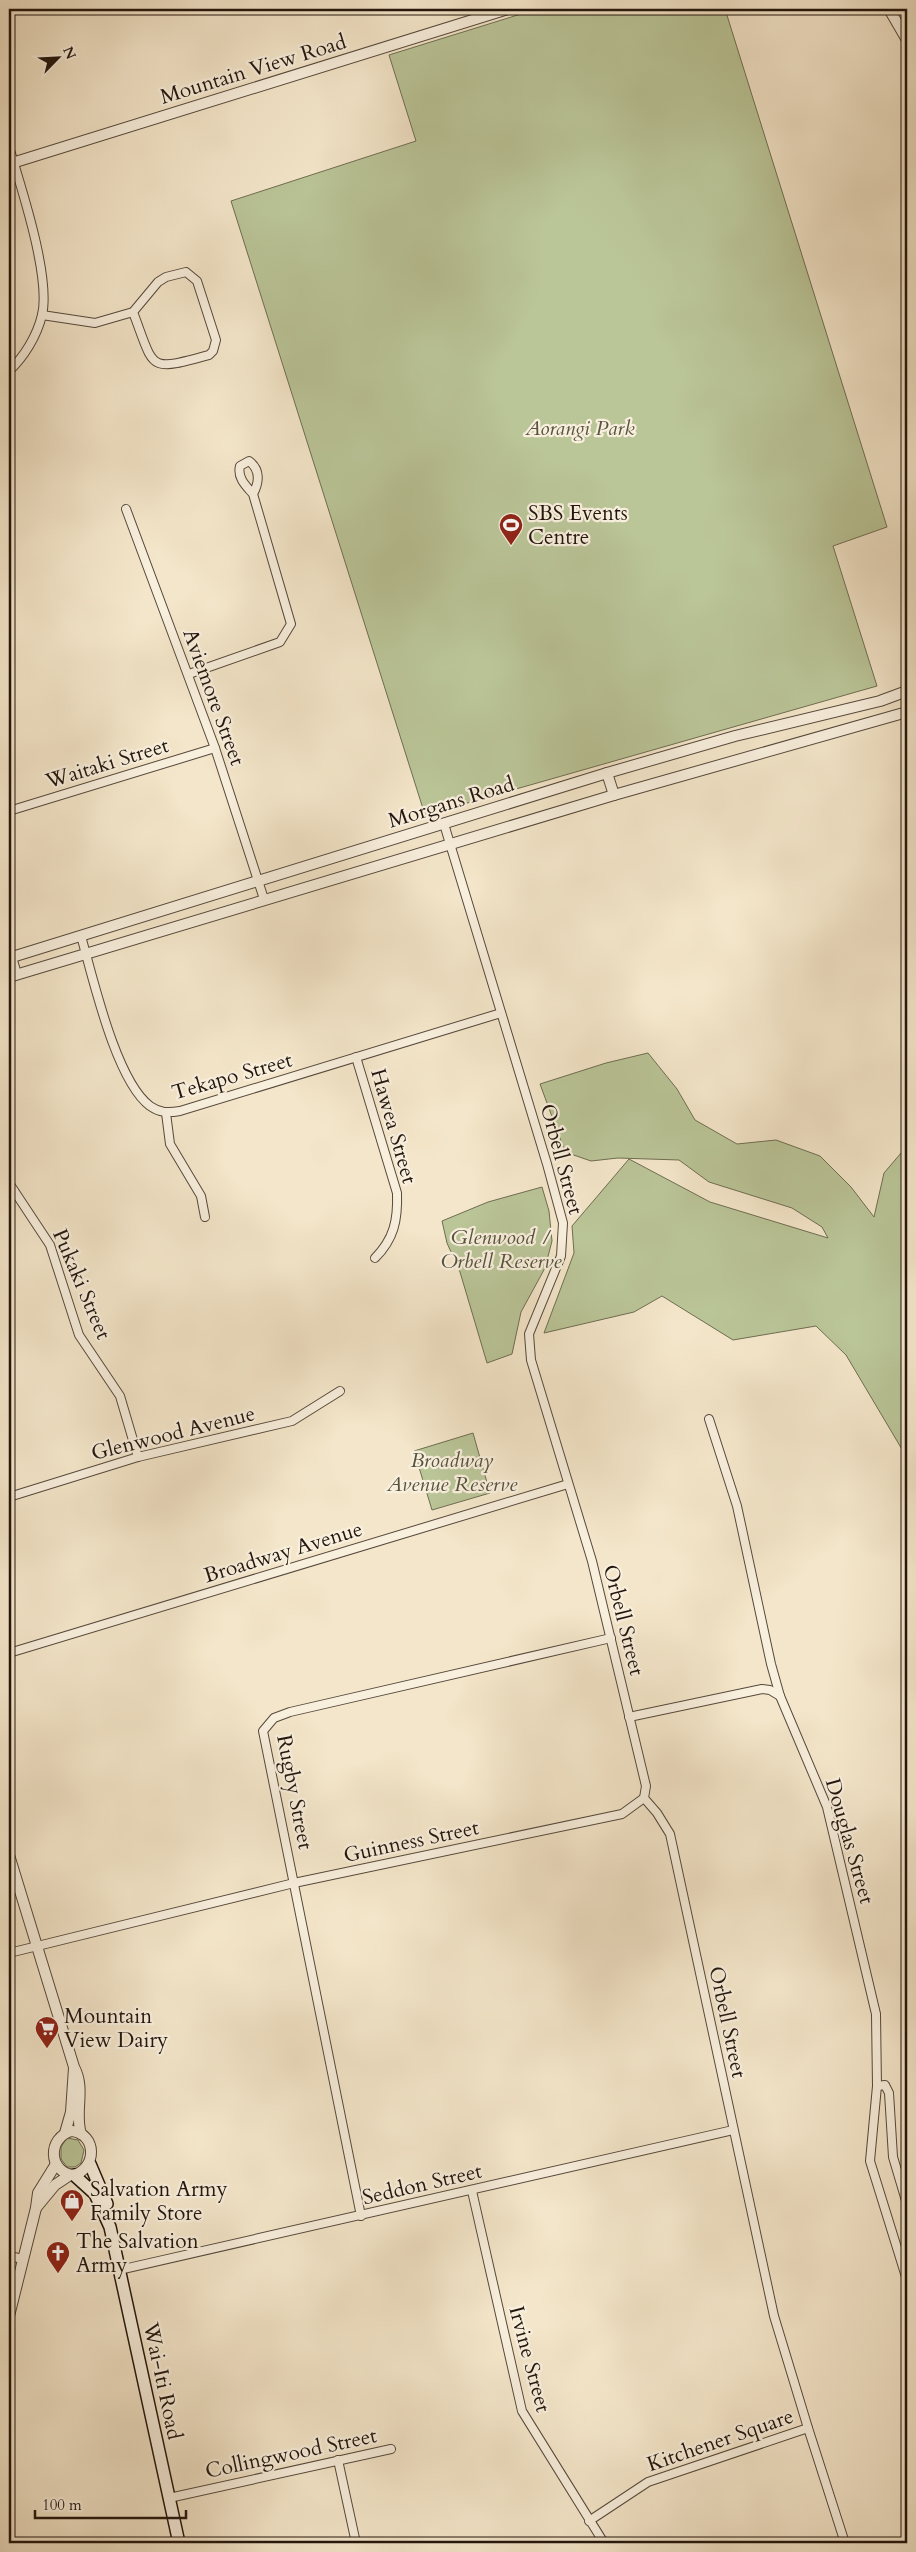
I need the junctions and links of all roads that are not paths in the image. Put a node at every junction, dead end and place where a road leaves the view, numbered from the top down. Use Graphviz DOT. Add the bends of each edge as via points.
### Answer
graph roads {
  1 [pos="508,9"];
  2 [pos="889,9"];
  3 [pos="907,40"];
  4 [pos="9,147"];
  5 [pos="11,163"];
  6 [pos="133,312"];
  7 [pos="42,315"];
  8 [pos="9,371"];
  9 [pos="253,494"];
  10 [pos="126,509"];
  11 [pos="188,674"];
  12 [pos="907,691"];
  13 [pos="907,712"];
  14 [pos="215,748"];
  15 [pos="607,773"];
  16 [pos="614,795"];
  17 [pos="9,811"];
  18 [pos="444,824"];
  19 [pos="449,844"];
  20 [pos="259,882"];
  21 [pos="264,900"];
  22 [pos="81,936"];
  23 [pos="10,954"];
  24 [pos="86,954"];
  25 [pos="13,975"];
  26 [pos="501,1013"];
  27 [pos="356,1057"];
  28 [pos="166,1113"];
  29 [pos="9,1183"];
  30 [pos="205,1218"];
  31 [pos="375,1258"];
  32 [pos="340,1391"];
  33 [pos="709,1419"];
  34 [pos="138,1457"];
  35 [pos="568,1484"];
  36 [pos="9,1497"];
  37 [pos="612,1638"];
  38 [pos="9,1653"];
  39 [pos="780,1696"];
  40 [pos="628,1717"];
  41 [pos="644,1798"];
  42 [pos="9,1855"];
  43 [pos="294,1883"];
  44 [pos="36,1945"];
  45 [pos="9,1953"];
  46 [pos="74,2067"];
  47 [pos="877,2086"];
  48 [pos="733,2130"];
  49 [pos="64,2133"];
  50 [pos="82,2134"];
  51 [pos="56,2164"];
  52 [pos="90,2164"];
  53 [pos="72,2175"];
  54 [pos="472,2191"];
  55 [pos="907,2204"];
  56 [pos="36,2208"];
  57 [pos="361,2216"];
  58 [pos="110,2227"];
  59 [pos="9,2256"];
  60 [pos="23,2258"];
  61 [pos="119,2270"];
  62 [pos="907,2280"];
  63 [pos="9,2316"];
  64 [pos="808,2428"];
  65 [pos="391,2449"];
  66 [pos="338,2460"];
  67 [pos="169,2498"];
  68 [pos="589,2521"];
  69 [pos="179,2543"];
  70 [pos="356,2543"];
  71 [pos="604,2543"];
  72 [pos="845,2543"];
  1 -- 5 [label="street, Mountain View Road"];
  2 -- 3 [label="street"];
  4 -- 5 [label="street"];
  5 -- 7 [label="street" via="44,274"];
  6 -- 6 [label="street" via="158,282 186,272 197,280 216,340 213,351 209,356 160,366 150,357"];
  6 -- 7 [label="street" via="95,323"];
  7 -- 8 [label="street" via="31,342"];
  9 -- 11 [label="street" via="291,624 280,642"];
  10 -- 11 [label="street, Aviemore Street"];
  11 -- 14 [label="street, Aviemore Street"];
  12 -- 15 [label="street, Morgans Road" via="880,701 735,736"];
  13 -- 16 [label="street, Morgans Road"];
  14 -- 17 [label="street, Waitaki Street"];
  14 -- 20 [label="street, Aviemore Street"];
  15 -- 16 [label="street"];
  15 -- 18 [label="street, Morgans Road"];
  16 -- 19 [label="street, Morgans Road"];
  18 -- 19 [label="street, Orbell Street"];
  18 -- 20 [label="street, Morgans Road"];
  19 -- 21 [label="street, Morgans Road"];
  19 -- 26 [label="street, Orbell Street"];
  20 -- 21 [label="street, Aviemore Street"];
  20 -- 22 [label="street, Morgans Road"];
  21 -- 24 [label="street, Morgans Road"];
  22 -- 23 [label="street, Morgans Road"];
  22 -- 24 [label="street, Tekapo Street"];
  23 -- 25 [label="street"];
  24 -- 25 [label="street, Morgans Road"];
  24 -- 28 [label="street, Tekapo Street" via="114,1045 127,1073 146,1102"];
  26 -- 27 [label="street, Tekapo Street"];
  26 -- 35 [label="street, Orbell Street" via="548,1164 562,1223 561,1256 533,1318 529,1347"];
  27 -- 28 [label="street, Tekapo Street"];
  27 -- 31 [label="street, Hawea Street" via="397,1193 393,1233"];
  28 -- 30 [label="street" via="170,1144 201,1196"];
  29 -- 34 [label="street, Pukaki Street" via="50,1245 80,1335 120,1396"];
  32 -- 34 [label="street, Glenwood Avenue" via="292,1421"];
  33 -- 39 [label="street, Douglas Street" via="737,1506"];
  34 -- 36 [label="street, Glenwood Avenue"];
  35 -- 37 [label="street, Orbell Street"];
  35 -- 38 [label="street, Broadway Avenue"];
  37 -- 40 [label="street, Orbell Street"];
  37 -- 43 [label="street, Rugby Street" via="274,1718 263,1731"];
  39 -- 40 [label="street" via="762,1689"];
  39 -- 47 [label="street, Douglas Street" via="827,1807 876,2014"];
  40 -- 41 [label="street, Orbell Street" via="646,1786"];
  41 -- 43 [label="street, Guinness Street" via="622,1814"];
  41 -- 48 [label="street, Orbell Street" via="670,1834"];
  42 -- 44 [label="street"];
  43 -- 44 [label="street, Guinness Street"];
  43 -- 57 [label="street, Rugby Street"];
  44 -- 45 [label="street, Guinness Street"];
  44 -- 46 [label="street"];
  46 -- 49 [label="street" via="71,2112"];
  46 -- 50 [label="street" via="80,2077 79,2126"];
  47 -- 55 [label="street" via="885,2085 889,2093 893,2157"];
  47 -- 62 [label="street, Douglas Street" via="870,2160"];
  48 -- 54 [label="street, Seddon Street"];
  48 -- 64 [label="street, Orbell Street" via="774,2316"];
  49 -- 50 [label="street"];
  49 -- 51 [label="street" via="55,2143"];
  50 -- 52 [label="street" via="89,2144"];
  51 -- 53 [label="street" via="60,2170"];
  51 -- 56 [label="street" via="38,2193"];
  52 -- 53 [label="street" via="84,2171"];
  52 -- 58 [label="main road, Wai-Iti Road" via="107,2204"];
  53 -- 56 [label="street" via="55,2185"];
  53 -- 58 [label="main road, Wai-Iti Road" via="95,2194"];
  54 -- 57 [label="street, Seddon Street"];
  54 -- 68 [label="street, Irvine Street" via="522,2412"];
  56 -- 60 [label="street"];
  57 -- 61 [label="street, Seddon Street"];
  58 -- 61 [label="main road, Wai-Iti Road"];
  59 -- 60 [label="street"];
  60 -- 63 [label="street"];
  61 -- 67 [label="main road, Wai-Iti Road"];
  64 -- 68 [label="street, Kitchener Square" via="648,2482"];
  64 -- 72 [label="street, Kitchener Square"];
  65 -- 66 [label="street, Collingwood Street"];
  66 -- 67 [label="street, Collingwood Street"];
  66 -- 70 [label="street"];
  67 -- 69 [label="main road, Wai-Iti Road"];
  68 -- 71 [label="street"];
}
